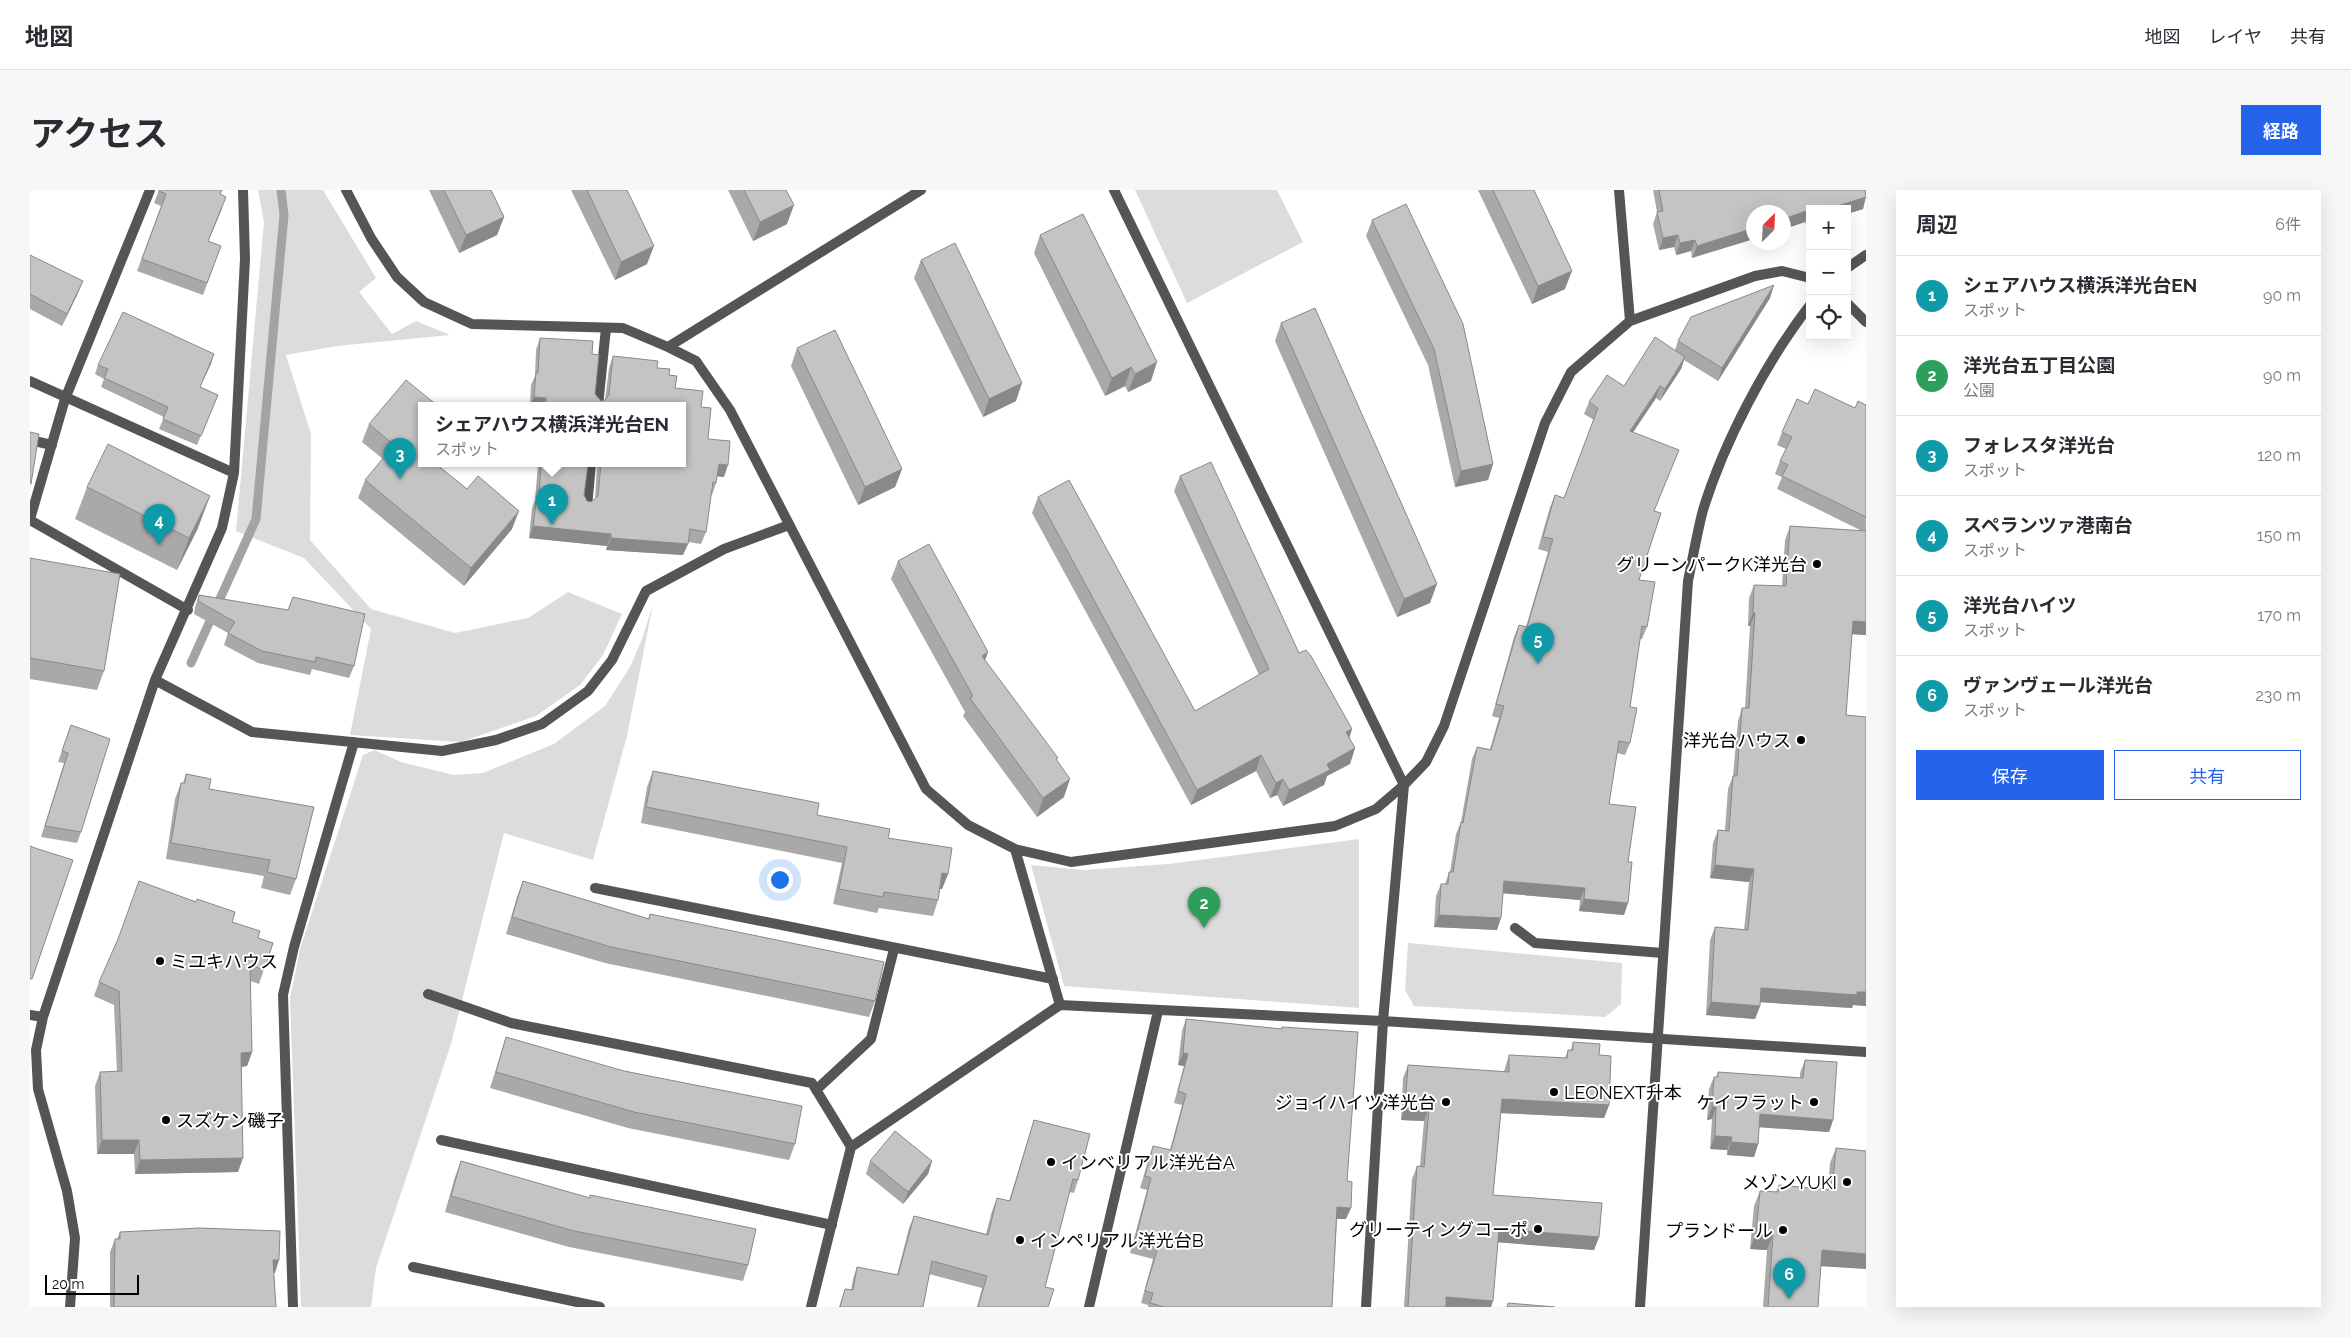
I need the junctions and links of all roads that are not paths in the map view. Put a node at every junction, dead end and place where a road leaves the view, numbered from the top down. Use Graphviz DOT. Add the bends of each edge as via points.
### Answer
graph roads {
  1 [pos="150,190"];
  2 [pos="243,190"];
  3 [pos="346,190"];
  4 [pos="921,190"];
  5 [pos="1114,190"];
  6 [pos="1619,190"];
  7 [pos="1866,255"];
  8 [pos="1851,265"];
  9 [pos="1806,277"];
  10 [pos="1851,307"];
  11 [pos="1806,310"];
  12 [pos="1630,321"];
  13 [pos="1866,322"];
  14 [pos="606,328"];
  15 [pos="668,347"];
  16 [pos="30,381"];
  17 [pos="65,399"];
  18 [pos="598,402"];
  19 [pos="30,440"];
  20 [pos="52,445"];
  21 [pos="591,467"];
  22 [pos="234,473"];
  23 [pos="587,508"];
  24 [pos="30,519"];
  25 [pos="789,524"];
  26 [pos="188,610"];
  27 [pos="155,680"];
  28 [pos="354,742"];
  29 [pos="1404,785"];
  30 [pos="1015,849"];
  31 [pos="595,888"];
  32 [pos="1515,928"];
  33 [pos="894,949"];
  34 [pos="1663,953"];
  35 [pos="1052,979"];
  36 [pos="428,994"];
  37 [pos="1060,1005"];
  38 [pos="1158,1010"];
  39 [pos="30,1015"];
  40 [pos="43,1018"];
  41 [pos="1383,1021"];
  42 [pos="1658,1037"];
  43 [pos="1866,1052"];
  44 [pos="816,1090"];
  45 [pos="441,1140"];
  46 [pos="851,1147"];
  47 [pos="832,1225"];
  48 [pos="413,1267"];
  49 [pos="70,1307"];
  50 [pos="293,1307"];
  51 [pos="600,1307"];
  52 [pos="811,1307"];
  53 [pos="1089,1307"];
  54 [pos="1366,1307"];
  55 [pos="1640,1307"];
  1 -- 17 [label="street"];
  2 -- 22 [label="street" via="246,259"];
  3 -- 14 [label="street" via="397,277 424,302 472,324"];
  4 -- 15 [label="street"];
  5 -- 29 [label="street"];
  6 -- 12 [label="street"];
  7 -- 8 [label="street"];
  9 -- 12 [label="street" via="1782,271 1756,276"];
  10 -- 13 [label="street"];
  11 -- 34 [label="street" via="1769,366 1727,448 1704,510 1688,581"];
  12 -- 29 [label="street" via="1571,372 1545,423 1444,726 1426,762"];
  14 -- 15 [label="street" via="623,328"];
  14 -- 18 [label="street"];
  15 -- 25 [label="street" via="696,361 730,410"];
  16 -- 17 [label="street"];
  17 -- 20 [label="street"];
  17 -- 22 [label="street"];
  19 -- 20 [label="street"];
  20 -- 24 [label="street"];
  21 -- 23 [label="street"];
  22 -- 26 [label="street" via="222,528"];
  24 -- 26 [label="street"];
  25 -- 28 [label="street" via="724,549 646,591 612,660 588,691 542,724 496,740 442,751"];
  25 -- 30 [label="street" via="926,789 968,825"];
  26 -- 27 [label="street"];
  27 -- 28 [label="street" via="252,732"];
  27 -- 40 [label="street"];
  28 -- 50 [label="street" via="283,995"];
  29 -- 30 [label="street" via="1376,810 1335,826 1071,862"];
  29 -- 41 [label="street"];
  30 -- 35 [label="street"];
  31 -- 33 [label="street"];
  32 -- 34 [label="street" via="1535,943"];
  33 -- 35 [label="street"];
  33 -- 44 [label="street" via="871,1040"];
  34 -- 42 [label="street"];
  35 -- 37 [label="street"];
  36 -- 44 [label="street" via="511,1023 812,1083"];
  37 -- 38 [label="street"];
  37 -- 46 [label="street"];
  38 -- 41 [label="street"];
  38 -- 53 [label="street"];
  39 -- 40 [label="street"];
  40 -- 49 [label="street" via="36,1050 38,1089 67,1191 75,1238"];
  41 -- 42 [label="street"];
  41 -- 54 [label="street"];
  42 -- 43 [label="street"];
  42 -- 55 [label="street"];
  44 -- 46 [label="street"];
  45 -- 47 [label="street"];
  46 -- 47 [label="street"];
  47 -- 52 [label="street"];
  48 -- 51 [label="street"];
}
